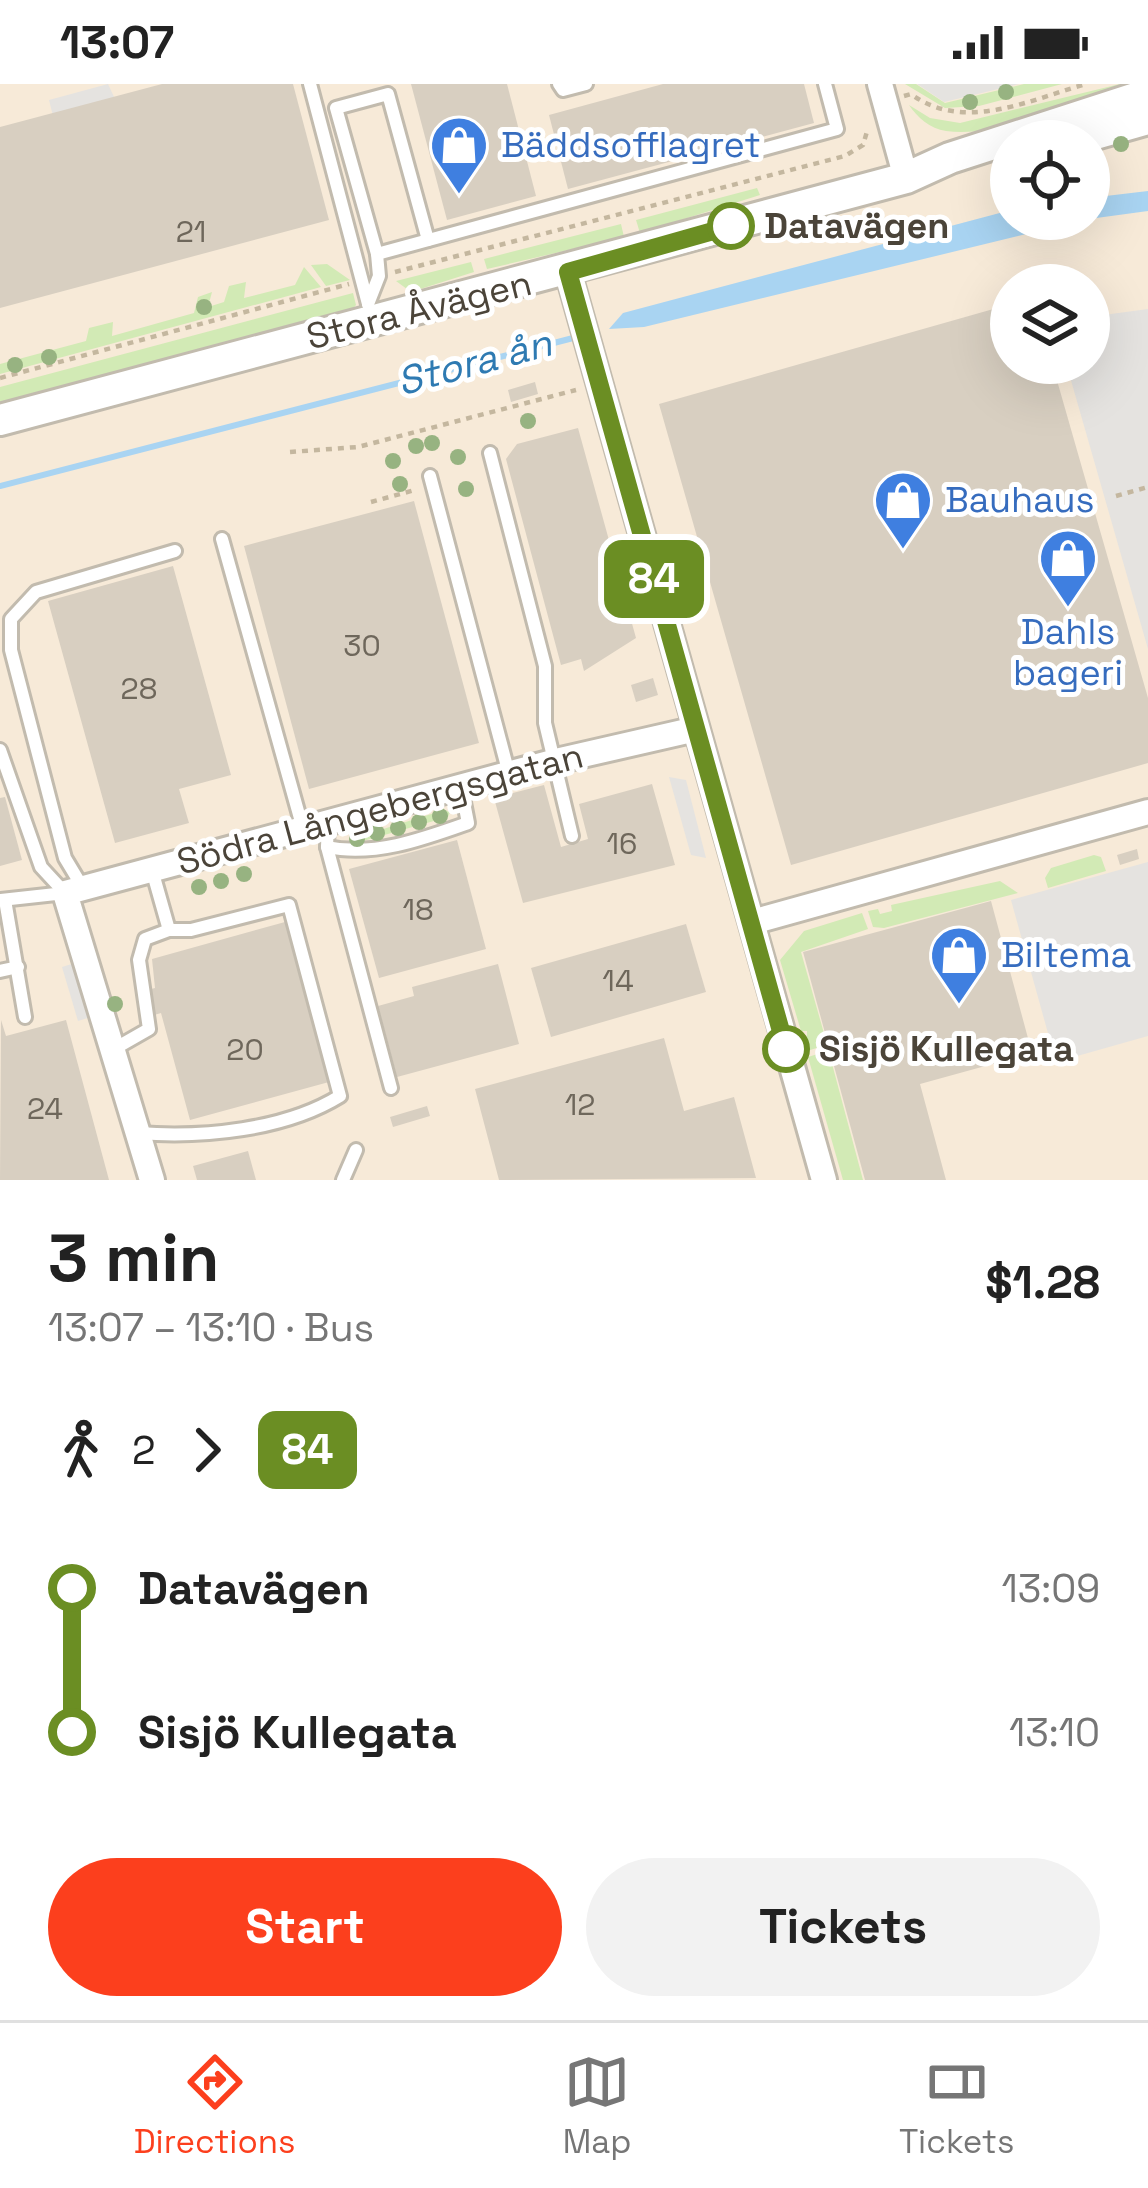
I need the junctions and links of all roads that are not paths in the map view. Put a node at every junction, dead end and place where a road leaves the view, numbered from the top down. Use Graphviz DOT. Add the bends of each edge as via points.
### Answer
graph roads {
  1 [pos="310,84"];
  2 [pos="559,84"];
  3 [pos="586,84"];
  4 [pos="825,84"];
  5 [pos="883,93"];
  6 [pos="1148,94"];
  7 [pos="1148,119"];
  8 [pos="1110,130"];
  9 [pos="990,163"];
  10 [pos="907,178"];
  11 [pos="428,240"];
  12 [pos="377,254"];
  13 [pos="568,272"];
  14 [pos="371,313"];
  15 [pos="0,420"];
  16 [pos="490,453"];
  17 [pos="431,480"];
  18 [pos="222,538"];
  19 [pos="175,551"];
  20 [pos="696,729"];
  21 [pos="1,758"];
  22 [pos="556,760"];
  23 [pos="509,773"];
  24 [pos="460,787"];
  25 [pos="1148,812"];
  26 [pos="319,833"];
  27 [pos="572,836"];
  28 [pos="152,870"];
  29 [pos="74,891"];
  30 [pos="2,900"];
  31 [pos="752,922"];
  32 [pos="169,930"];
  33 [pos="18,967"];
  34 [pos="0,971"];
  35 [pos="25,1017"];
  36 [pos="114,1049"];
  37 [pos="391,1088"];
  38 [pos="139,1133"];
  39 [pos="356,1150"];
  40 [pos="152,1180"];
  41 [pos="343,1180"];
  42 [pos="824,1180"];
  1 -- 14 [label="lane"];
  2 -- 3 [label="lane"];
  4 -- 11 [label="lane" via="837,129"];
  5 -- 10 [label="street"];
  6 -- 10 [label="street, Stora Åvägen"];
  7 -- 8 [label="street"];
  9 -- 10 [label="street, Stora Åvägen"];
  10 -- 13 [label="street, Stora Åvägen"];
  11 -- 12 [label="lane"];
  11 -- 12 [label="lane" via="388,94 336,108"];
  12 -- 14 [label="lane"];
  13 -- 14 [label="street, Stora Åvägen"];
  13 -- 20 [label="street"];
  14 -- 15 [label="street, Stora Åvägen"];
  16 -- 22 [label="lane" via="544,666 545,723"];
  17 -- 23 [label="lane"];
  18 -- 26 [label="lane"];
  19 -- 29 [label="lane" via="61,582 25,598 11,619 10,650"];
  20 -- 22 [label="street, Södra Långebergsgatan"];
  20 -- 31 [label="street"];
  21 -- 29 [label="lane" via="41,867"];
  22 -- 23 [label="street, Södra Långebergsgatan"];
  22 -- 27 [label="lane"];
  23 -- 24 [label="street, Södra Långebergsgatan"];
  24 -- 26 [label="street, Södra Långebergsgatan"];
  24 -- 26 [label="lane" via="468,823 352,852"];
  25 -- 31 [label="street"];
  26 -- 28 [label="street, Södra Långebergsgatan"];
  26 -- 37 [label="lane"];
  28 -- 29 [label="street, Södra Långebergsgatan"];
  28 -- 32 [label="lane"];
  29 -- 30 [label="lane"];
  29 -- 36 [label="street"];
  30 -- 33 [label="lane"];
  31 -- 42 [label="street"];
  32 -- 36 [label="lane" via="146,939 139,960 149,1029"];
  32 -- 38 [label="lane" via="289,905 340,1096 315,1112 266,1123"];
  33 -- 34 [label="lane"];
  33 -- 35 [label="lane"];
  36 -- 38 [label="street"];
  38 -- 40 [label="street"];
  39 -- 41 [label="lane"];
}
